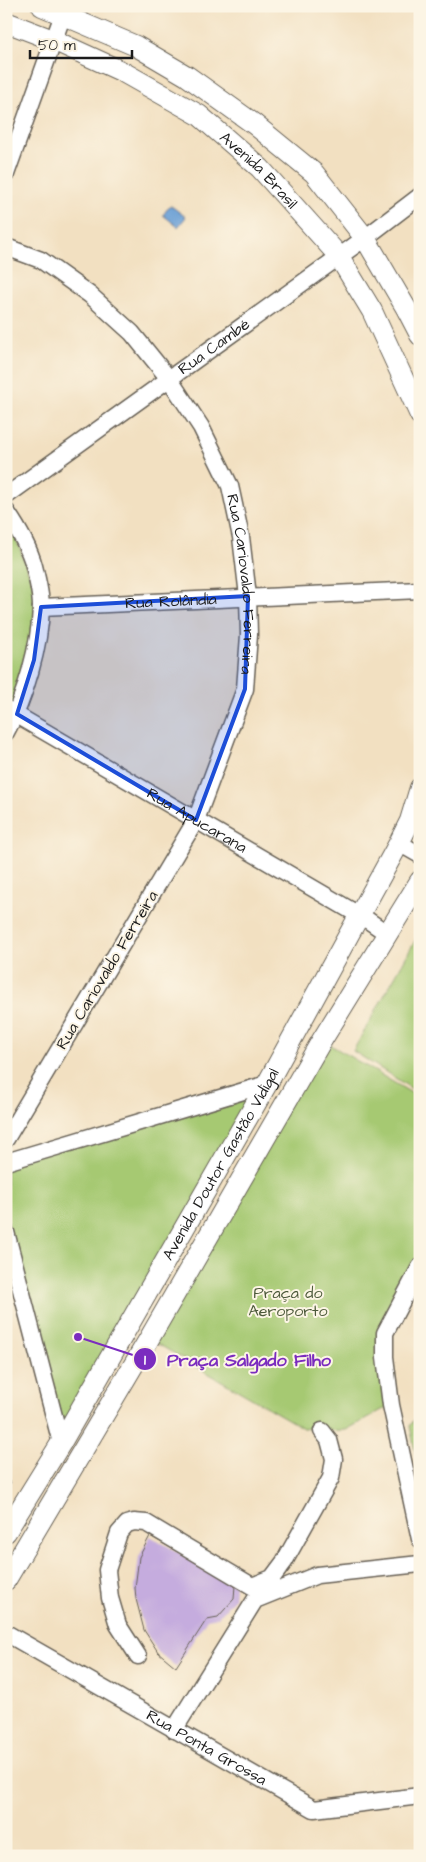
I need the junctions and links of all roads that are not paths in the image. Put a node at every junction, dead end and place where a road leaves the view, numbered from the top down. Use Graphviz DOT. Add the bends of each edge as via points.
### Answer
graph roads {
  1 [pos="42,6"];
  2 [pos="65,10"];
  3 [pos="6,22"];
  4 [pos="53,40"];
  5 [pos="6,174"];
  6 [pos="420,196"];
  7 [pos="364,238"];
  8 [pos="6,247"];
  9 [pos="338,255"];
  10 [pos="420,335"];
  11 [pos="170,380"];
  12 [pos="420,415"];
  13 [pos="6,496"];
  14 [pos="6,511"];
  15 [pos="420,590"];
  16 [pos="248,596"];
  17 [pos="41,606"];
  18 [pos="11,712"];
  19 [pos="6,732"];
  20 [pos="420,788"];
  21 [pos="196,820"];
  22 [pos="414,828"];
  23 [pos="399,843"];
  24 [pos="420,855"];
  25 [pos="420,881"];
  26 [pos="360,916"];
  27 [pos="388,934"];
  28 [pos="267,1084"];
  29 [pos="6,1139"];
  30 [pos="6,1162"];
  31 [pos="6,1232"];
  32 [pos="420,1267"];
  33 [pos="127,1326"];
  34 [pos="149,1339"];
  35 [pos="322,1431"];
  36 [pos="61,1443"];
  37 [pos="6,1532"];
  38 [pos="420,1539"];
  39 [pos="420,1564"];
  40 [pos="6,1580"];
  41 [pos="6,1633"];
  42 [pos="138,1656"];
  43 [pos="174,1730"];
  44 [pos="420,1796"];
  1 -- 2 [label="main road, Avenida Brasil"];
  2 -- 4 [label="street"];
  2 -- 7 [label="main road, Avenida Brasil" via="187,76 254,124 314,174"];
  3 -- 4 [label="main road, Avenida Brasil"];
  4 -- 5 [label="street"];
  4 -- 9 [label="main road, Avenida Brasil" via="121,70 199,115 260,168"];
  6 -- 7 [label="street, Rua Cambé"];
  7 -- 9 [label="street, Rua Cambé"];
  7 -- 10 [label="main road, Avenida Brasil"];
  8 -- 11 [label="street, Rua Cariovaldo Ferreira" via="41,260 90,295 132,333"];
  9 -- 11 [label="street, Rua Cambé"];
  9 -- 12 [label="main road, Avenida Brasil" via="372,311"];
  11 -- 13 [label="street, Rua Cambé"];
  11 -- 16 [label="street, Rua Cariovaldo Ferreira" via="201,427 230,486 241,537"];
  14 -- 17 [label="street" via="34,565"];
  15 -- 16 [label="street, Rua Rolândia"];
  16 -- 17 [label="street, Rua Rolândia"];
  16 -- 21 [label="street, Rua Cariovaldo Ferreira" via="245,689"];
  17 -- 18 [label="street" via="34,660"];
  18 -- 19 [label="street"];
  18 -- 21 [label="street, Rua Apucarana"];
  20 -- 22 [label="main road, Avenida Doutor Gastão Vidigal"];
  21 -- 26 [label="street, Rua Apucarana"];
  21 -- 29 [label="street, Rua Cariovaldo Ferreira"];
  22 -- 23 [label="main road, Avenida Doutor Gastão Vidigal"];
  23 -- 24 [label="street"];
  23 -- 26 [label="main road, Avenida Doutor Gastão Vidigal"];
  25 -- 27 [label="main road"];
  26 -- 27 [label="street, Rua Apucarana"];
  26 -- 28 [label="main road, Avenida Doutor Gastão Vidigal"];
  27 -- 34 [label="main road, Avenida Doutor Gastão Vidigal" via="322,1040"];
  28 -- 30 [label="street"];
  28 -- 33 [label="main road, Avenida Doutor Gastão Vidigal"];
  31 -- 36 [label="street"];
  32 -- 38 [label="street" via="385,1333 384,1357"];
  33 -- 34 [label="street"];
  33 -- 36 [label="main road, Avenida Doutor Gastão Vidigal"];
  34 -- 40 [label="main road, Avenida Doutor Gastão Vidigal"];
  35 -- 42 [label="street" via="334,1459 331,1478 272,1578 252,1586 146,1523 127,1524 119,1533 107,1570 110,1598 118,1625"];
  36 -- 37 [label="main road, Avenida Doutor Gastão Vidigal"];
  39 -- 43 [label="street" via="317,1576 255,1600"];
  41 -- 43 [label="street, Rua Ponta Grossa"];
  43 -- 44 [label="street, Rua Ponta Grossa" via="314,1809"];
}
